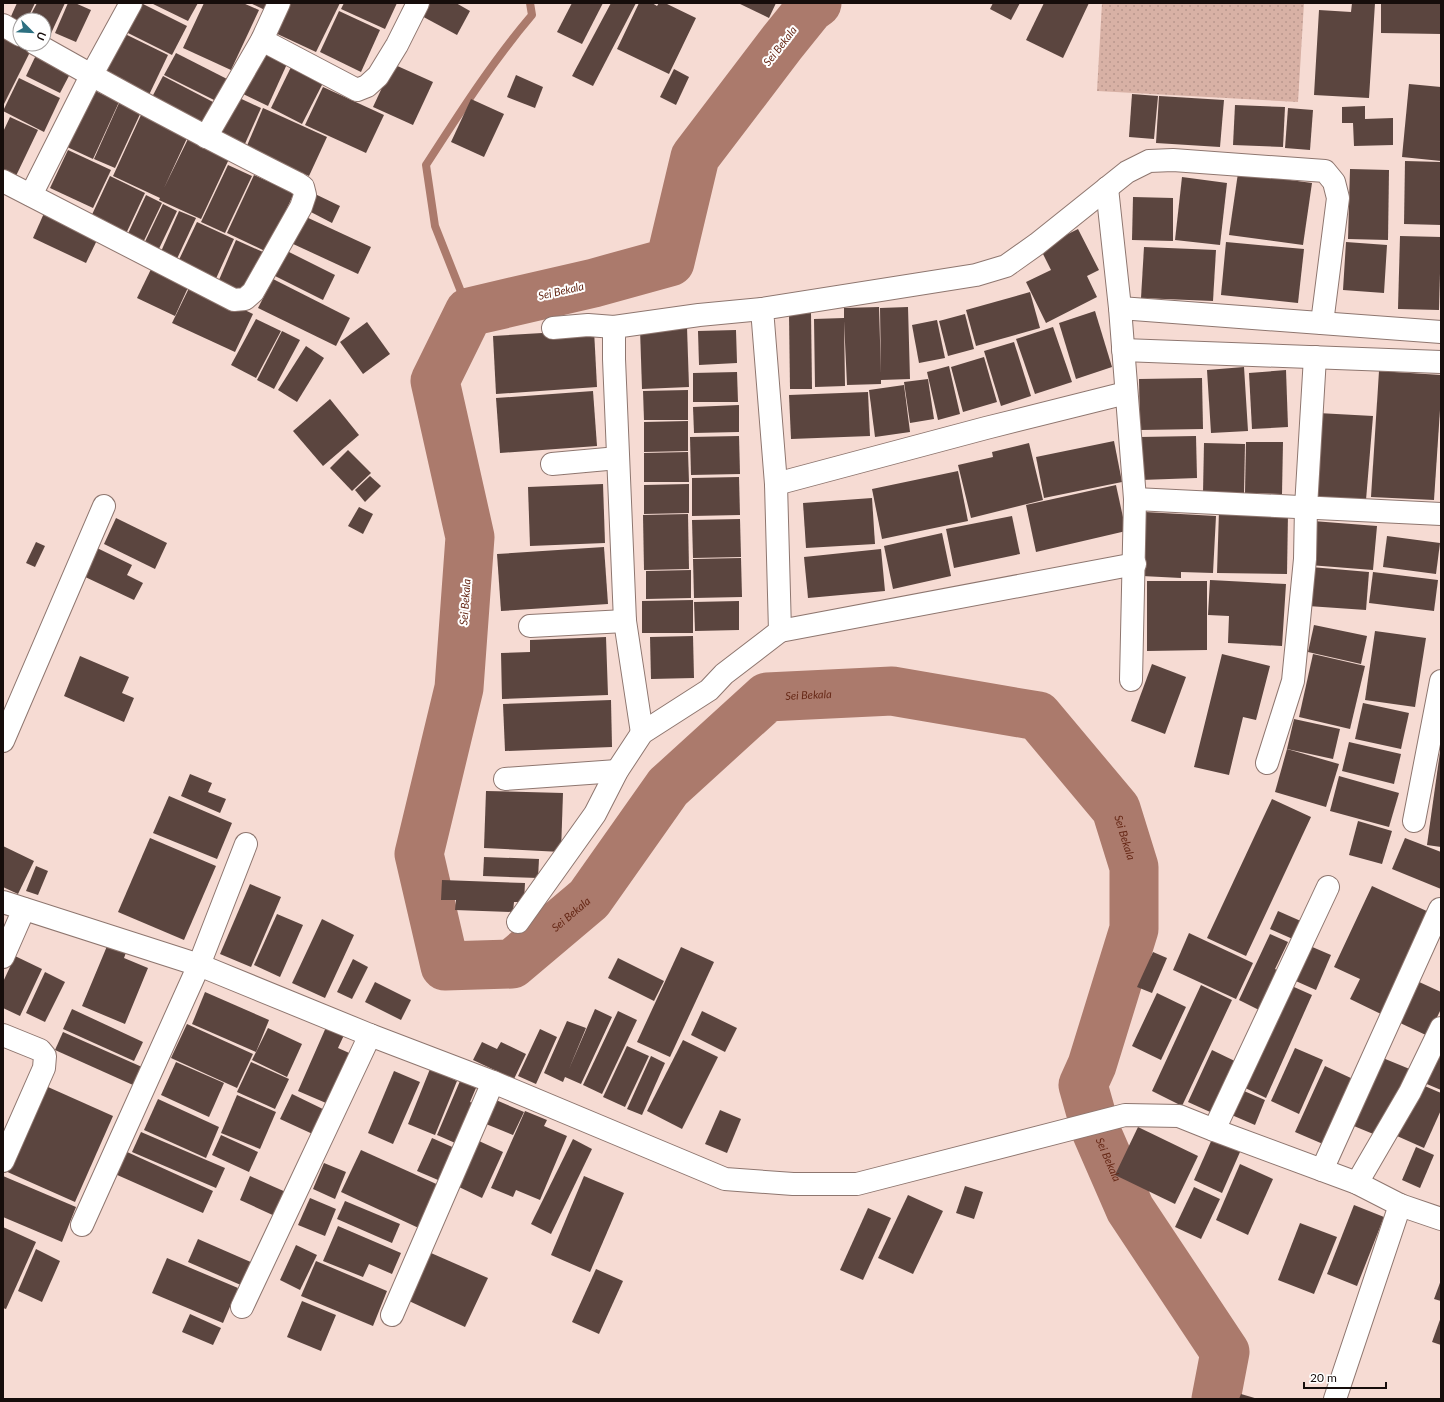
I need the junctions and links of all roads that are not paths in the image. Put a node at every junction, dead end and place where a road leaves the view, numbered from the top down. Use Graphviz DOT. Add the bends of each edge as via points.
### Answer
graph roads {
  1 [pos="131,3"];
  2 [pos="280,3"];
  3 [pos="418,3"];
  4 [pos="3,25"];
  5 [pos="12,30"];
  6 [pos="262,40"];
  7 [pos="50,52"];
  8 [pos="91,76"];
  9 [pos="206,137"];
  10 [pos="3,181"];
  11 [pos="1107,188"];
  12 [pos="31,195"];
  13 [pos="1120,308"];
  14 [pos="762,309"];
  15 [pos="1322,323"];
  16 [pos="614,327"];
  17 [pos="553,328"];
  18 [pos="1441,332"];
  19 [pos="1123,350"];
  20 [pos="1315,357"];
  21 [pos="1441,362"];
  22 [pos="1126,393"];
  23 [pos="618,458"];
  24 [pos="552,464"];
  25 [pos="776,484"];
  26 [pos="1135,499"];
  27 [pos="104,506"];
  28 [pos="1306,507"];
  29 [pos="1441,514"];
  30 [pos="1135,564"];
  31 [pos="625,621"];
  32 [pos="530,626"];
  33 [pos="780,631"];
  34 [pos="1131,680"];
  35 [pos="1441,681"];
  36 [pos="642,733"];
  37 [pos="3,741"];
  38 [pos="1267,763"];
  39 [pos="617,771"];
  40 [pos="505,779"];
  41 [pos="1414,821"];
  42 [pos="246,844"];
  43 [pos="1328,887"];
  44 [pos="3,902"];
  45 [pos="24,909"];
  46 [pos="1440,909"];
  47 [pos="518,922"];
  48 [pos="3,957"];
  49 [pos="199,965"];
  50 [pos="1441,1028"];
  51 [pos="3,1035"];
  52 [pos="370,1035"];
  53 [pos="493,1082"];
  54 [pos="1214,1130"];
  55 [pos="3,1160"];
  56 [pos="1322,1170"];
  57 [pos="1357,1183"];
  58 [pos="1400,1205"];
  59 [pos="1438,1211"];
  60 [pos="82,1225"];
  61 [pos="242,1307"];
  62 [pos="392,1315"];
  63 [pos="1335,1399"];
  1 -- 8 [label="street"];
  2 -- 6 [label="street"];
  3 -- 6 [label="street" via="378,76 367,86 357,90"];
  4 -- 5 [label="street"];
  6 -- 9 [label="street"];
  7 -- 8 [label="street"];
  8 -- 9 [label="street"];
  8 -- 12 [label="street"];
  9 -- 12 [label="street" via="303,187 305,195 301,207 253,292 245,299 234,300"];
  10 -- 12 [label="street"];
  11 -- 13 [label="street"];
  11 -- 14 [label="street" via="1006,266 976,275"];
  11 -- 15 [label="street" via="1127,172 1149,161 1173,160 1325,171 1334,182 1338,198"];
  13 -- 15 [label="street"];
  13 -- 19 [label="street"];
  14 -- 16 [label="street"];
  14 -- 25 [label="street"];
  15 -- 18 [label="street"];
  16 -- 17 [label="street" via="588,325"];
  16 -- 23 [label="street"];
  19 -- 20 [label="street"];
  19 -- 22 [label="street"];
  20 -- 21 [label="street"];
  20 -- 28 [label="street"];
  22 -- 25 [label="street"];
  22 -- 26 [label="street"];
  23 -- 24 [label="street"];
  23 -- 31 [label="street"];
  25 -- 33 [label="street"];
  26 -- 28 [label="street"];
  26 -- 30 [label="street"];
  27 -- 37 [label="street"];
  28 -- 29 [label="street"];
  28 -- 38 [label="street" via="1305,559 1293,681"];
  30 -- 33 [label="street"];
  30 -- 34 [label="street"];
  31 -- 32 [label="street"];
  31 -- 36 [label="street"];
  33 -- 36 [label="street" via="724,674 709,690"];
  35 -- 41 [label="street"];
  36 -- 39 [label="street"];
  39 -- 40 [label="street"];
  39 -- 47 [label="street" via="595,814"];
  42 -- 49 [label="street"];
  43 -- 54 [label="street"];
  44 -- 45 [label="street"];
  45 -- 48 [label="street"];
  45 -- 49 [label="street"];
  46 -- 56 [label="street"];
  49 -- 52 [label="street"];
  49 -- 60 [label="street"];
  50 -- 57 [label="street" via="1410,1092"];
  51 -- 55 [label="street" via="40,1050 45,1056 44,1068"];
  52 -- 53 [label="street"];
  52 -- 61 [label="street"];
  53 -- 54 [label="street" via="725,1179 793,1184 857,1184 1125,1115 1179,1116"];
  53 -- 62 [label="street"];
  54 -- 56 [label="street"];
  56 -- 57 [label="street"];
  57 -- 58 [label="street"];
  58 -- 59 [label="street"];
  58 -- 63 [label="street"];
}
